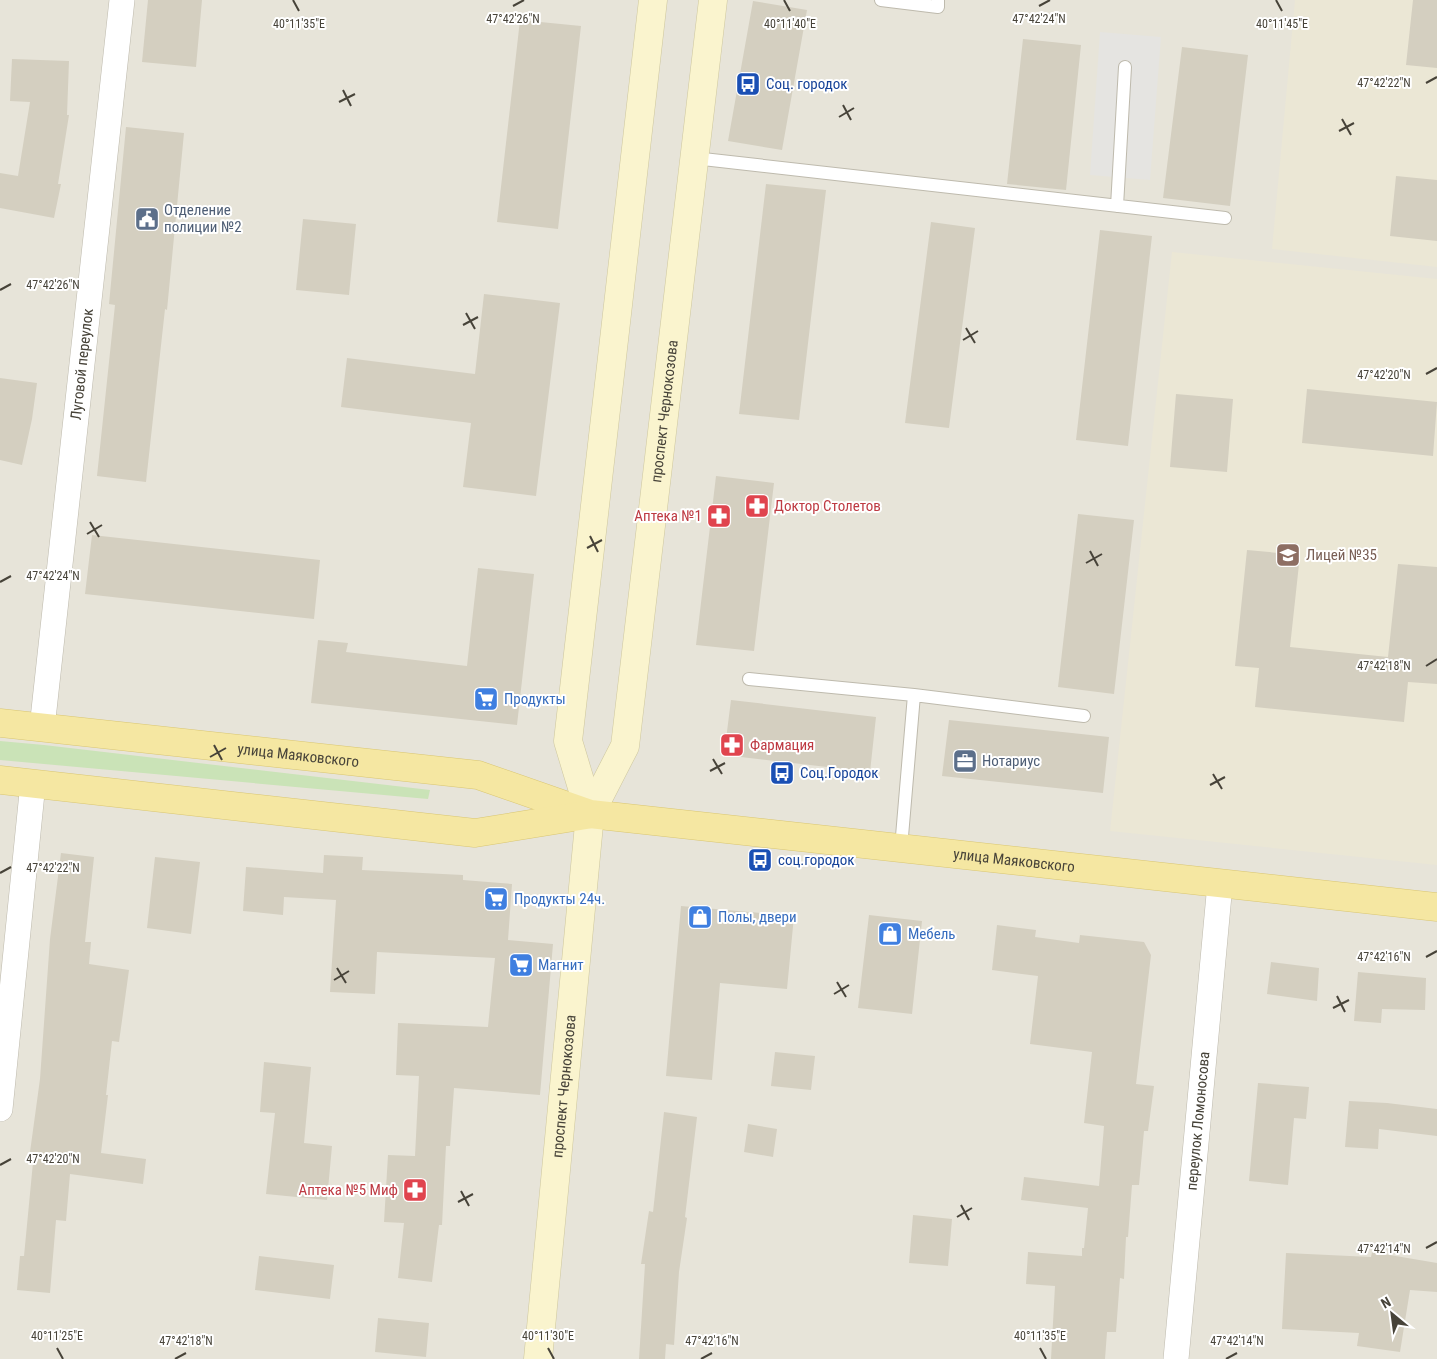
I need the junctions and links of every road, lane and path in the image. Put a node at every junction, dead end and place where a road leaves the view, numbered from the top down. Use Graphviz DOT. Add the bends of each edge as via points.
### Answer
graph roads {
  1 [pos="122,0"];
  2 [pos="653,0"];
  3 [pos="713,0"];
  4 [pos="881,0"];
  5 [pos="938,0"];
  6 [pos="1126,67"];
  7 [pos="694,158"];
  8 [pos="1117,206"];
  9 [pos="1225,218"];
  10 [pos="749,679"];
  11 [pos="914,696"];
  12 [pos="1084,716"];
  13 [pos="0,723"];
  14 [pos="42,728"];
  15 [pos="0,780"];
  16 [pos="33,783"];
  17 [pos="590,814"];
  18 [pos="901,848"];
  19 [pos="1220,884"];
  20 [pos="1437,907"];
  21 [pos="0,1108"];
  22 [pos="538,1359"];
  23 [pos="1176,1359"];
  1 -- 14 [label="street, Луговой переулок"];
  2 -- 17 [label="street, проспект Чернокозова" via="568,741"];
  3 -- 7 [label="street, проспект Чернокозова"];
  4 -- 5 [label="lane" via="938,7"];
  6 -- 8 [label="lane"];
  7 -- 8 [label="lane"];
  7 -- 17 [label="street, проспект Чернокозова" via="626,746"];
  8 -- 9 [label="lane"];
  10 -- 11 [label="lane"];
  11 -- 12 [label="lane"];
  11 -- 18 [label="lane"];
  13 -- 14 [label="main road, улица Маяковского"];
  14 -- 17 [label="main road, улица Маяковского" via="478,775"];
  15 -- 16 [label="main road, улица Маяковского"];
  16 -- 17 [label="main road, улица Маяковского" via="475,833"];
  16 -- 21 [label="street"];
  17 -- 18 [label="main road, улица Маяковского"];
  17 -- 22 [label="street, проспект Чернокозова"];
  18 -- 19 [label="main road, улица Маяковского"];
  19 -- 20 [label="main road, улица Маяковского"];
  19 -- 23 [label="street, переулок Ломоносова"];
}
